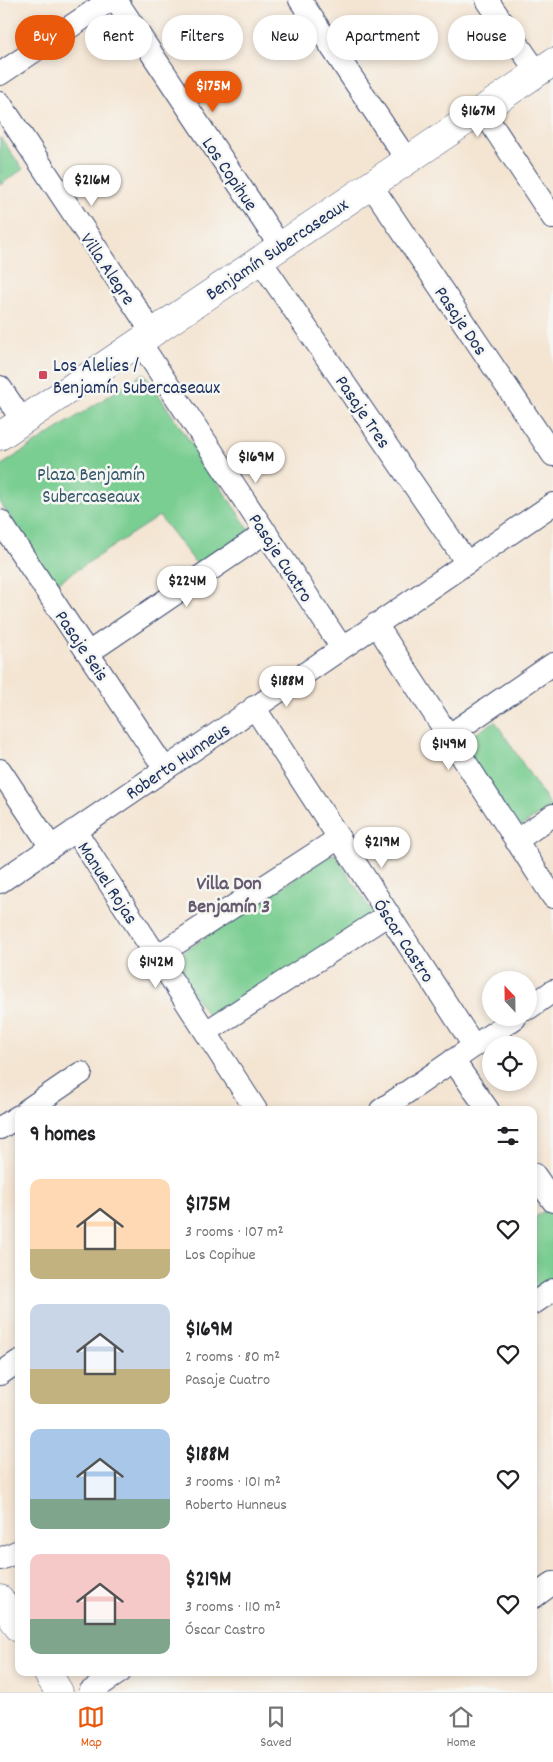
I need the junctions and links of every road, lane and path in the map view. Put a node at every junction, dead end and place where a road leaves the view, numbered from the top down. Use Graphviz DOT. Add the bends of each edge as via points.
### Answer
graph roads {
  1 [pos="110,0"];
  2 [pos="116,0"];
  3 [pos="300,0"];
  4 [pos="488,0"];
  5 [pos="545,67"];
  6 [pos="0,74"];
  7 [pos="0,103"];
  8 [pos="482,110"];
  9 [pos="407,160"];
  10 [pos="370,185"];
  11 [pos="553,218"];
  12 [pos="270,253"];
  13 [pos="146,337"];
  14 [pos="0,387"];
  15 [pos="22,420"];
  16 [pos="0,436"];
  17 [pos="553,455"];
  18 [pos="553,504"];
  19 [pos="0,521"];
  20 [pos="266,532"];
  21 [pos="467,563"];
  22 [pos="376,624"];
  23 [pos="342,648"];
  24 [pos="88,653"];
  25 [pos="553,664"];
  26 [pos="254,707"];
  27 [pos="448,736"];
  28 [pos="165,768"];
  29 [pos="0,770"];
  30 [pos="553,815"];
  31 [pos="75,830"];
  32 [pos="339,838"];
  33 [pos="516,840"];
  34 [pos="51,847"];
  35 [pos="0,882"];
  36 [pos="553,897"];
  37 [pos="388,914"];
  38 [pos="157,956"];
  39 [pos="553,991"];
  40 [pos="538,1002"];
  41 [pos="503,1026"];
  42 [pos="206,1032"];
  43 [pos="474,1046"];
  44 [pos="453,1060"];
  45 [pos="81,1073"];
  46 [pos="33,1106"];
  47 [pos="253,1106"];
  48 [pos="387,1106"];
  49 [pos="485,1106"];
  50 [pos="15,1119"];
  51 [pos="0,1128"];
  52 [pos="537,1181"];
  53 [pos="546,1202"];
  54 [pos="553,1290"];
  55 [pos="537,1301"];
  56 [pos="15,1364"];
  57 [pos="0,1374"];
  58 [pos="15,1552"];
  59 [pos="0,1558"];
  60 [pos="553,1583"];
  61 [pos="537,1595"];
  62 [pos="0,1599"];
  63 [pos="15,1622"];
  64 [pos="49,1676"];
  65 [pos="114,1676"];
  66 [pos="59,1692"];
  67 [pos="90,1692"];
  1 -- 6 [label="street"];
  2 -- 12 [label="street, Los Copihue"];
  3 -- 9 [label="street"];
  4 -- 5 [label="street"];
  5 -- 8 [label="street, Benjamín Subercaseaux"];
  7 -- 13 [label="street, Villa Alegre"];
  8 -- 9 [label="street, Benjamín Subercaseaux"];
  8 -- 11 [label="street"];
  9 -- 10 [label="street, Benjamín Subercaseaux"];
  10 -- 12 [label="street, Benjamín Subercaseaux"];
  10 -- 17 [label="street, Pasaje Dos"];
  12 -- 13 [label="street, Benjamín Subercaseaux"];
  12 -- 21 [label="street, Pasaje Tres"];
  13 -- 15 [label="street, Benjamín Subercaseaux"];
  13 -- 20 [label="street, Pasaje Cuatro"];
  14 -- 15 [label="street"];
  15 -- 16 [label="street, Benjamín Subercaseaux"];
  18 -- 21 [label="street, Roberto Hunneus"];
  19 -- 24 [label="street, Pasaje Seis"];
  20 -- 23 [label="street, Pasaje Cuatro"];
  20 -- 24 [label="street"];
  21 -- 22 [label="street, Roberto Hunneus"];
  22 -- 23 [label="street, Roberto Hunneus"];
  22 -- 27 [label="street"];
  23 -- 26 [label="street, Roberto Hunneus"];
  24 -- 28 [label="street, Pasaje Seis"];
  25 -- 27 [label="street"];
  26 -- 28 [label="street, Roberto Hunneus"];
  26 -- 32 [label="street, Óscar Castro"];
  27 -- 33 [label="street"];
  28 -- 31 [label="street, Roberto Hunneus"];
  29 -- 34 [label="street"];
  30 -- 33 [label="street"];
  31 -- 34 [label="street, Roberto Hunneus"];
  31 -- 38 [label="street, Manuel Rojas"];
  32 -- 37 [label="street, Óscar Castro"];
  32 -- 38 [label="street"];
  33 -- 36 [label="street"];
  34 -- 35 [label="street, Roberto Hunneus"];
  37 -- 42 [label="street"];
  37 -- 43 [label="street, Óscar Castro"];
  38 -- 42 [label="street, Manuel Rojas"];
  39 -- 40 [label="street"];
  41 -- 43 [label="street"];
  42 -- 47 [label="street, Manuel Rojas"];
  43 -- 44 [label="street"];
  44 -- 48 [label="street"];
  44 -- 49 [label="street"];
  45 -- 46 [label="street"];
  50 -- 51 [label="street"];
  52 -- 53 [label="street"];
  54 -- 55 [label="street"];
  56 -- 57 [label="street"];
  58 -- 59 [label="street"];
  60 -- 61 [label="street"];
  62 -- 63 [label="street"];
  64 -- 66 [label="street"];
  65 -- 67 [label="street"];
}
